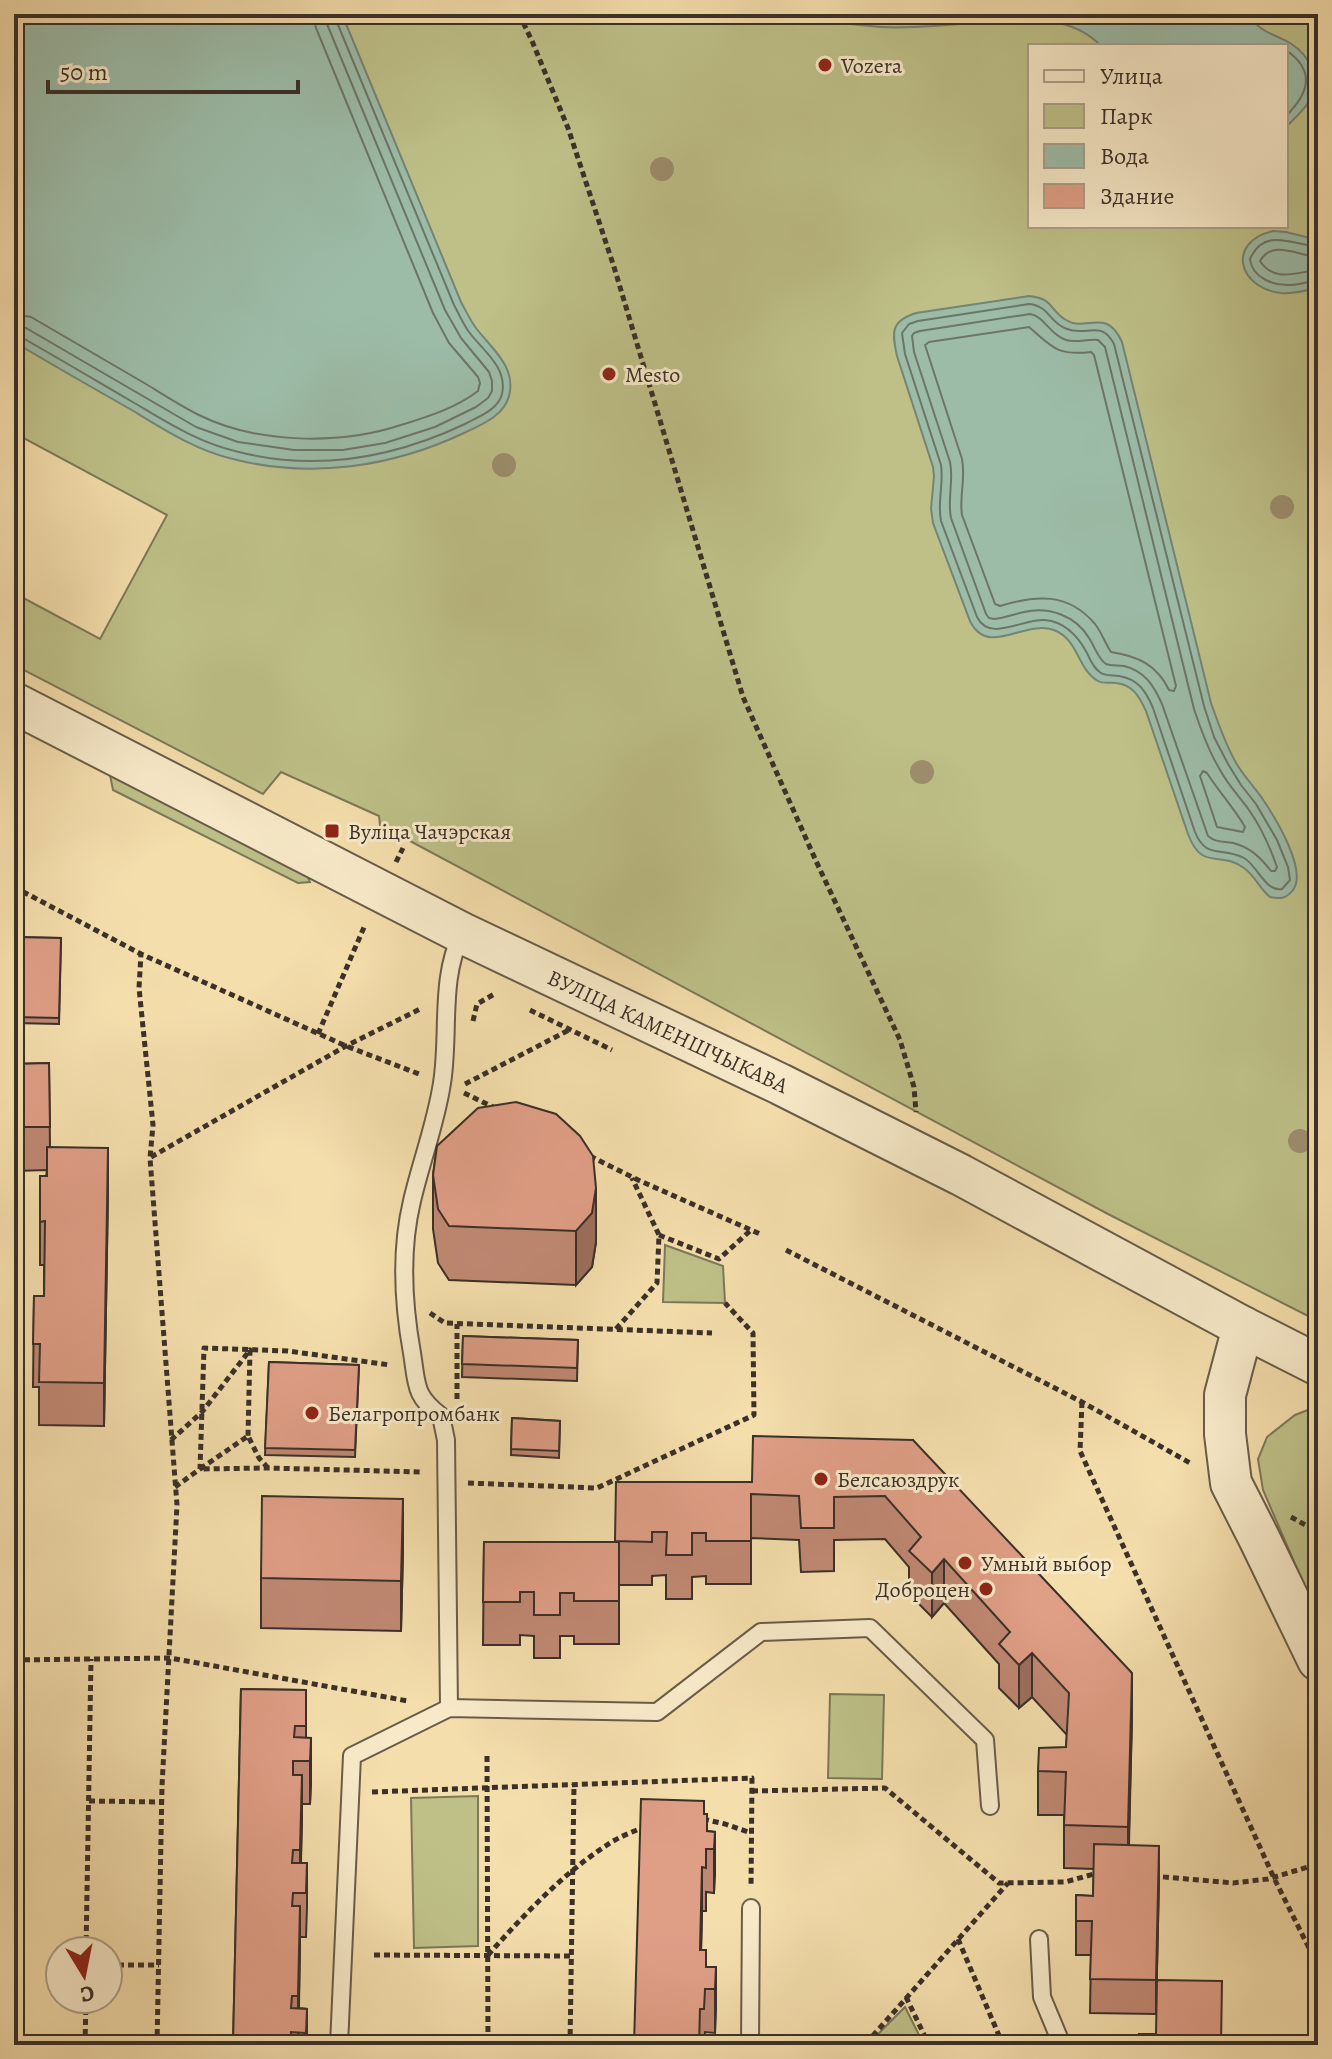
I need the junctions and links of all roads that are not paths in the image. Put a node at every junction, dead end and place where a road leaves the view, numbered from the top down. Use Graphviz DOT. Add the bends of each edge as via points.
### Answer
graph roads {
  1 [pos="14,703"];
  2 [pos="462,933"];
  3 [pos="1243,1327"];
  4 [pos="1318,1365"];
  5 [pos="1318,1660"];
  6 [pos="449,1708"];
  7 [pos="990,1806"];
  8 [pos="751,1908"];
  9 [pos="1039,1939"];
  10 [pos="339,2045"];
  11 [pos="750,2045"];
  12 [pos="1062,2045"];
  1 -- 2 [label="street, ВУЛІЦА КАМЕНШЧЫКАВА"];
  2 -- 3 [label="street, ВУЛІЦА КАМЕНШЧЫКАВА" via="961,1175"];
  2 -- 6 [label="lane" via="453,952 446,998 442,1082 404,1252 404,1294 418,1391 441,1416 446,1440"];
  3 -- 4 [label="street, ВУЛІЦА КАМЕНШЧЫКАВА"];
  3 -- 5 [label="street" via="1225,1395 1231,1483"];
  6 -- 7 [label="lane" via="657,1712 761,1632 870,1628 985,1740"];
  6 -- 10 [label="lane" via="352,1756"];
  8 -- 11 [label="lane"];
  9 -- 12 [label="lane" via="1042,1997"];
}
